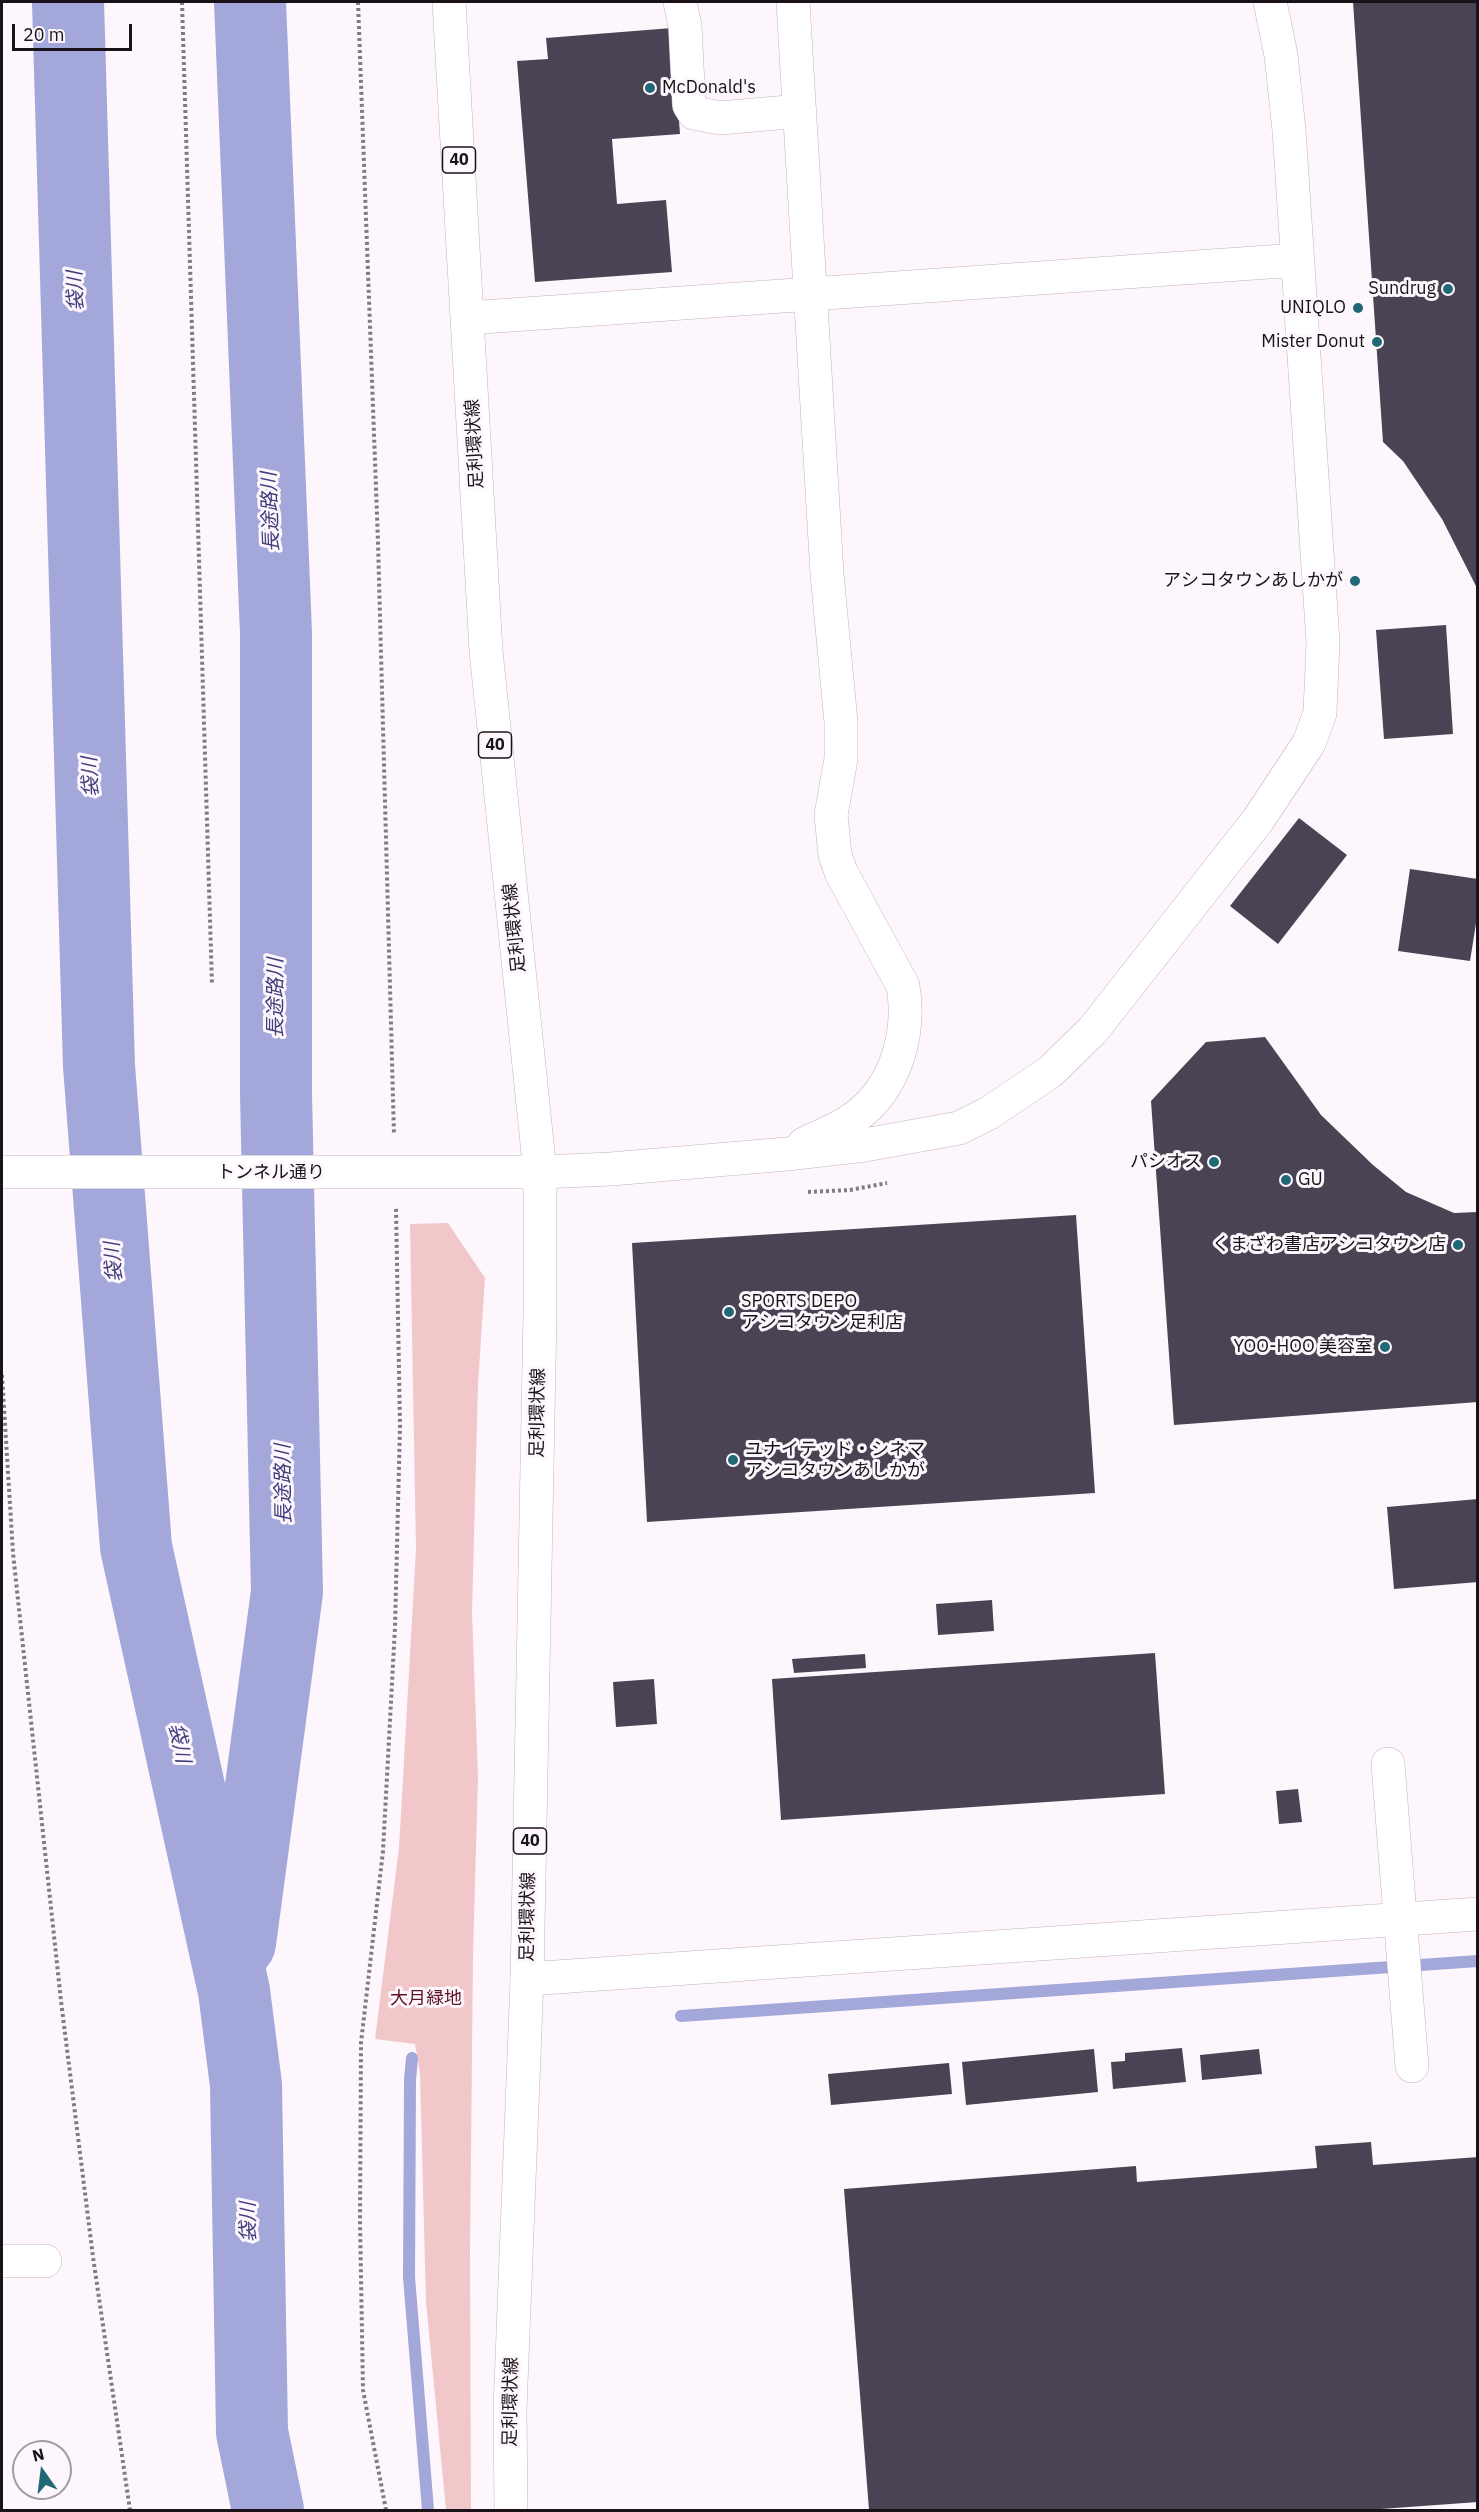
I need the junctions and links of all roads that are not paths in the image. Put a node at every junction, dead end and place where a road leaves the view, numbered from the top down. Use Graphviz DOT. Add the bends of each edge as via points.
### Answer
graph roads {
  1 [pos="449,2"];
  2 [pos="680,2"];
  3 [pos="793,2"];
  4 [pos="1270,2"];
  5 [pos="800,111"];
  6 [pos="1297,260"];
  7 [pos="811,293"];
  8 [pos="468,318"];
  9 [pos="787,1154"];
  10 [pos="12,1171"];
  11 [pos="540,1172"];
  12 [pos="1388,1764"];
  13 [pos="1478,1914"];
  14 [pos="1400,1919"];
  15 [pos="527,1979"];
  16 [pos="1412,2066"];
  17 [pos="2,2261"];
  18 [pos="45,2261"];
  19 [pos="510,2511"];
  1 -- 8 [label="main road, 40"];
  2 -- 5 [label="main road" via="689,105 694,113 720,118"];
  3 -- 5 [label="main road"];
  4 -- 6 [label="main road, トンネル通り" via="1286,99"];
  5 -- 7 [label="main road"];
  6 -- 7 [label="main road"];
  6 -- 9 [label="main road, トンネル通り" via="1323,642 1320,713 1309,743 1258,820 1093,1030 1050,1072 959,1128"];
  7 -- 8 [label="main road"];
  7 -- 9 [label="main road" via="827,574 842,722 841,759 831,815 835,855 903,986 907,1006 900,1053 880,1092 855,1118"];
  8 -- 11 [label="main road, 足利環状線 / 40" via="486,651"];
  9 -- 11 [label="main road, トンネル通り"];
  10 -- 11 [label="main road, トンネル通り"];
  11 -- 15 [label="main road, 足利環状線 / 40"];
  12 -- 14 [label="main road"];
  13 -- 14 [label="main road"];
  14 -- 15 [label="main road"];
  14 -- 16 [label="main road"];
  15 -- 19 [label="main road, 足利環状線 / 40" via="510,2409"];
  17 -- 18 [label="main road"];
}
